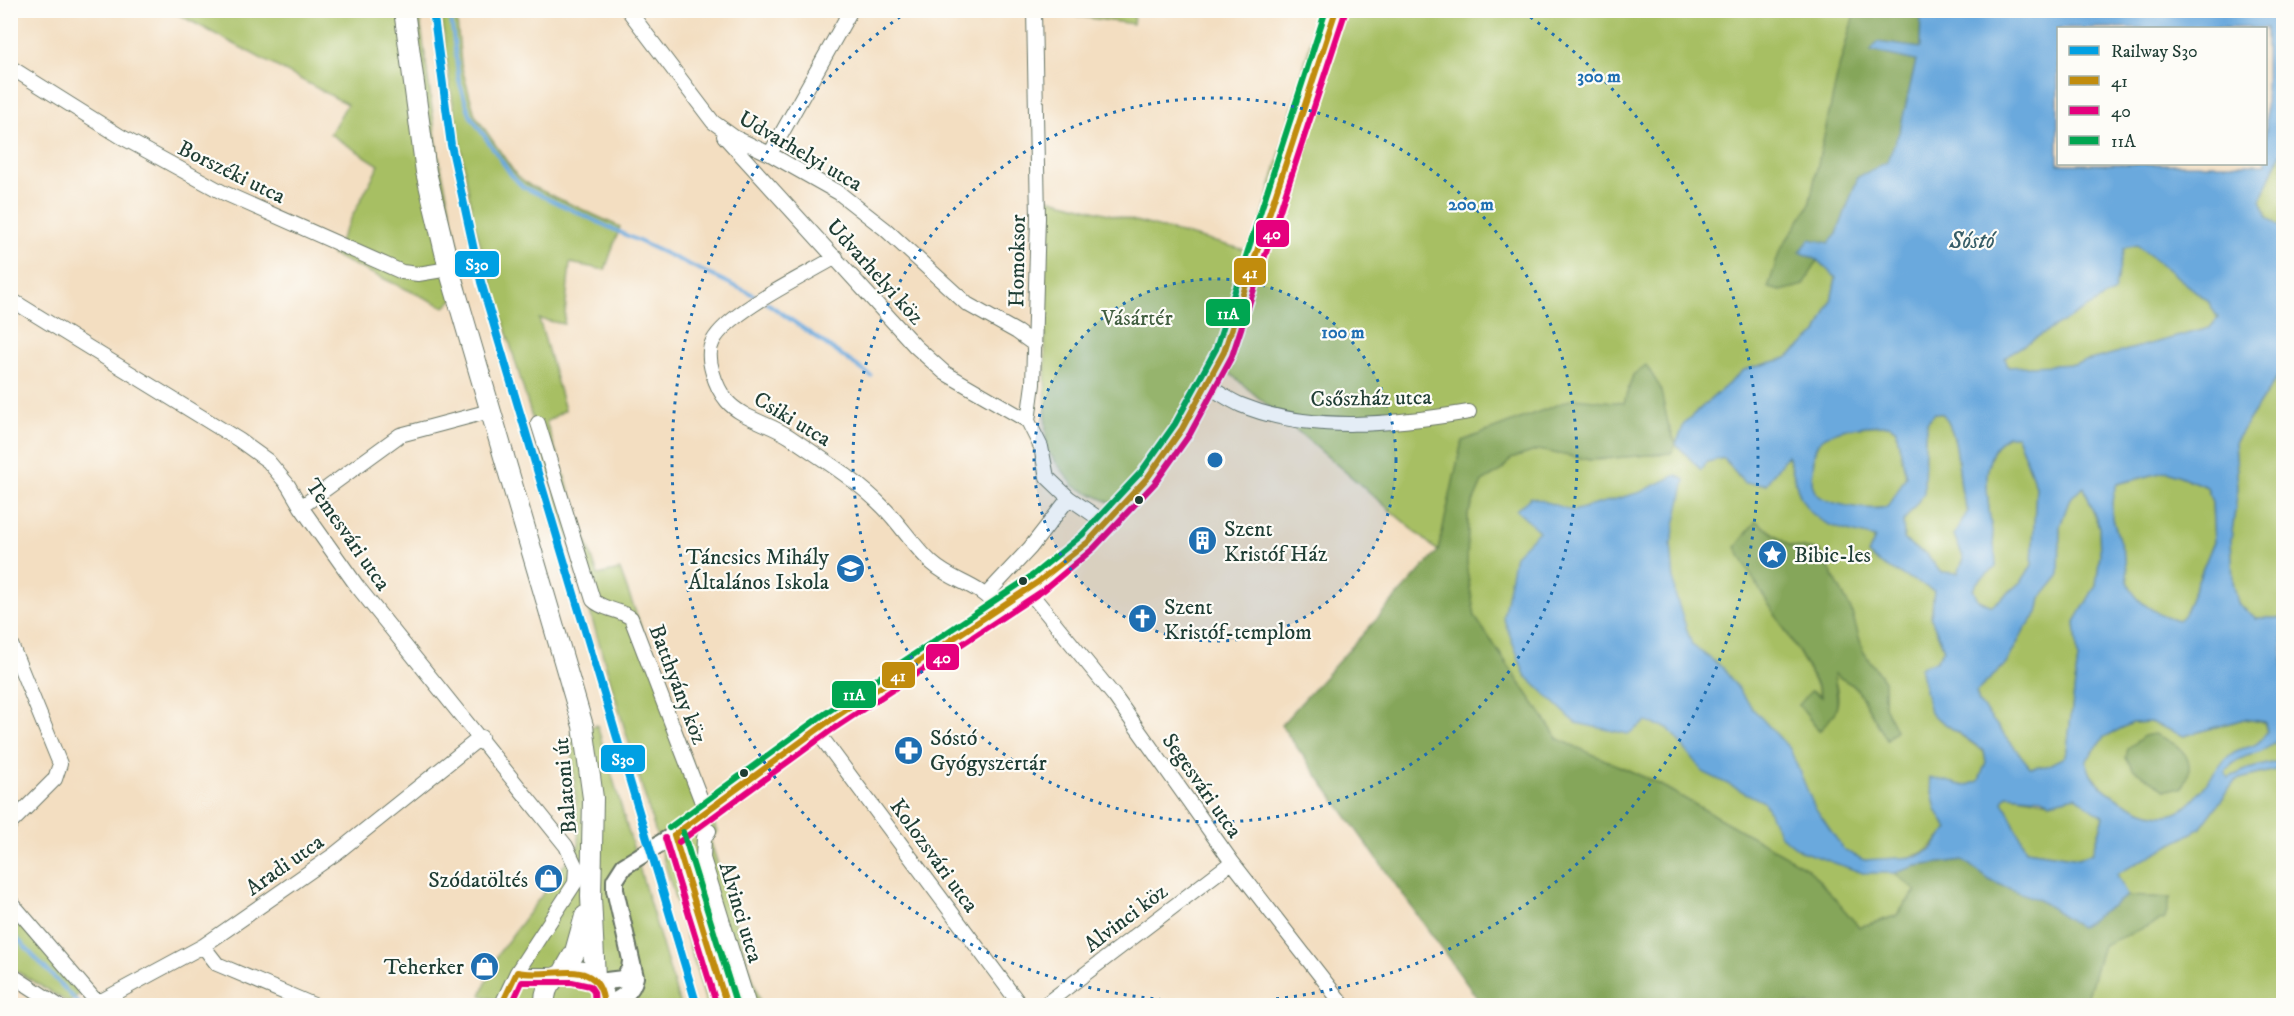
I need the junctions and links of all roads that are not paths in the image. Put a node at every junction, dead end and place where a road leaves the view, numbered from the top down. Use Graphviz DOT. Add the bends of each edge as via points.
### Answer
graph roads {
  1 [pos="404,10"];
  2 [pos="628,10"];
  3 [pos="851,10"];
  4 [pos="1034,10"];
  5 [pos="1336,10"];
  6 [pos="10,67"];
  7 [pos="713,122"];
  8 [pos="770,154"];
  9 [pos="836,257"];
  10 [pos="449,270"];
  11 [pos="10,299"];
  12 [pos="1035,345"];
  13 [pos="1208,387"];
  14 [pos="490,411"];
  15 [pos="1469,412"];
  16 [pos="1028,421"];
  17 [pos="538,423"];
  18 [pos="1070,498"];
  19 [pos="301,507"];
  20 [pos="1107,524"];
  21 [pos="1027,589"];
  22 [pos="987,594"];
  23 [pos="998,609"];
  24 [pos="10,642"];
  25 [pos="816,730"];
  26 [pos="481,737"];
  27 [pos="705,810"];
  28 [pos="10,824"];
  29 [pos="709,831"];
  30 [pos="674,835"];
  31 [pos="1232,862"];
  32 [pos="591,897"];
  33 [pos="10,901"];
  34 [pos="203,946"];
  35 [pos="631,961"];
  36 [pos="10,974"];
  37 [pos="521,974"];
  38 [pos="561,974"];
  39 [pos="596,980"];
  40 [pos="93,1003"];
  41 [pos="545,1004"];
  42 [pos="59,1005"];
  43 [pos="316,1005"];
  44 [pos="501,1005"];
  45 [pos="605,1005"];
  46 [pos="727,1005"];
  47 [pos="749,1005"];
  48 [pos="1021,1005"];
  49 [pos="1043,1005"];
  50 [pos="1344,1005"];
  1 -- 10 [label="main road, Balatoni út" via="426,172"];
  2 -- 7 [label="street, Udvarhelyi utca"];
  3 -- 8 [label="street"];
  4 -- 12 [label="street, Homoksor" via="1038,218"];
  5 -- 13 [label="street" via="1237,316"];
  6 -- 10 [label="street, Borszéki utca" via="120,136 222,192 402,272"];
  7 -- 8 [label="street, Udvarhelyi utca"];
  7 -- 9 [label="street, Udvarhelyi köz"];
  8 -- 12 [label="street, Udvarhelyi utca" via="839,193 967,304"];
  9 -- 16 [label="street, Udvarhelyi köz" via="897,329 945,373"];
  9 -- 22 [label="street, Csiki utca" via="754,305 720,330 711,343 715,377 726,400 735,408 769,425 842,473 883,507 932,562"];
  10 -- 14 [label="main road, Balatoni út"];
  11 -- 19 [label="street, Temesvári utca" via="255,450 288,485"];
  12 -- 16 [label="street, Homoksor"];
  13 -- 15 [label="street, Csőszház utca" via="1240,404 1305,420 1391,421"];
  13 -- 20 [label="street" via="1160,463"];
  14 -- 19 [label="street" via="400,435"];
  14 -- 32 [label="main road, Balatoni út" via="583,726 593,798"];
  16 -- 18 [label="street" via="1041,447 1047,477"];
  17 -- 27 [label="street, Batthyány köz" via="593,600 631,618"];
  18 -- 20 [label="street"];
  18 -- 22 [label="street"];
  19 -- 26 [label="street, Temesvári utca" via="357,586"];
  20 -- 21 [label="street"];
  21 -- 23 [label="street"];
  21 -- 31 [label="street, Segesvári utca" via="1115,697"];
  22 -- 23 [label="street, Csiki utca"];
  23 -- 25 [label="street"];
  24 -- 28 [label="street" via="60,764 55,779"];
  25 -- 27 [label="street"];
  25 -- 48 [label="street, Kolozsvári utca"];
  26 -- 34 [label="street, Aradi utca" via="335,854"];
  26 -- 37 [label="street, Temesvári utca" via="571,853 576,874 569,896"];
  27 -- 30 [label="street"];
  29 -- 47 [label="street, Alvinci utca" via="704,838 703,858"];
  30 -- 35 [label="street" via="624,866 615,880"];
  30 -- 46 [label="street"];
  31 -- 49 [label="street, Alvinci köz"];
  31 -- 50 [label="street, Segesvári utca"];
  32 -- 38 [label="main road, Balatoni út" via="575,952"];
  32 -- 39 [label="main road, Balatoni út"];
  33 -- 40 [label="street, Aradi utca"];
  34 -- 40 [label="street, Aradi utca"];
  34 -- 43 [label="street" via="217,964"];
  35 -- 39 [label="street" via="623,979"];
  35 -- 45 [label="street" via="633,985 626,994"];
  36 -- 42 [label="street"];
  37 -- 38 [label="street"];
  37 -- 41 [label="street"];
  37 -- 44 [label="street"];
  38 -- 39 [label="main road" via="579,971"];
  38 -- 41 [label="main road, Balatoni út" via="548,987"];
  39 -- 45 [label="main road, Balatoni út" via="604,993"];
}
